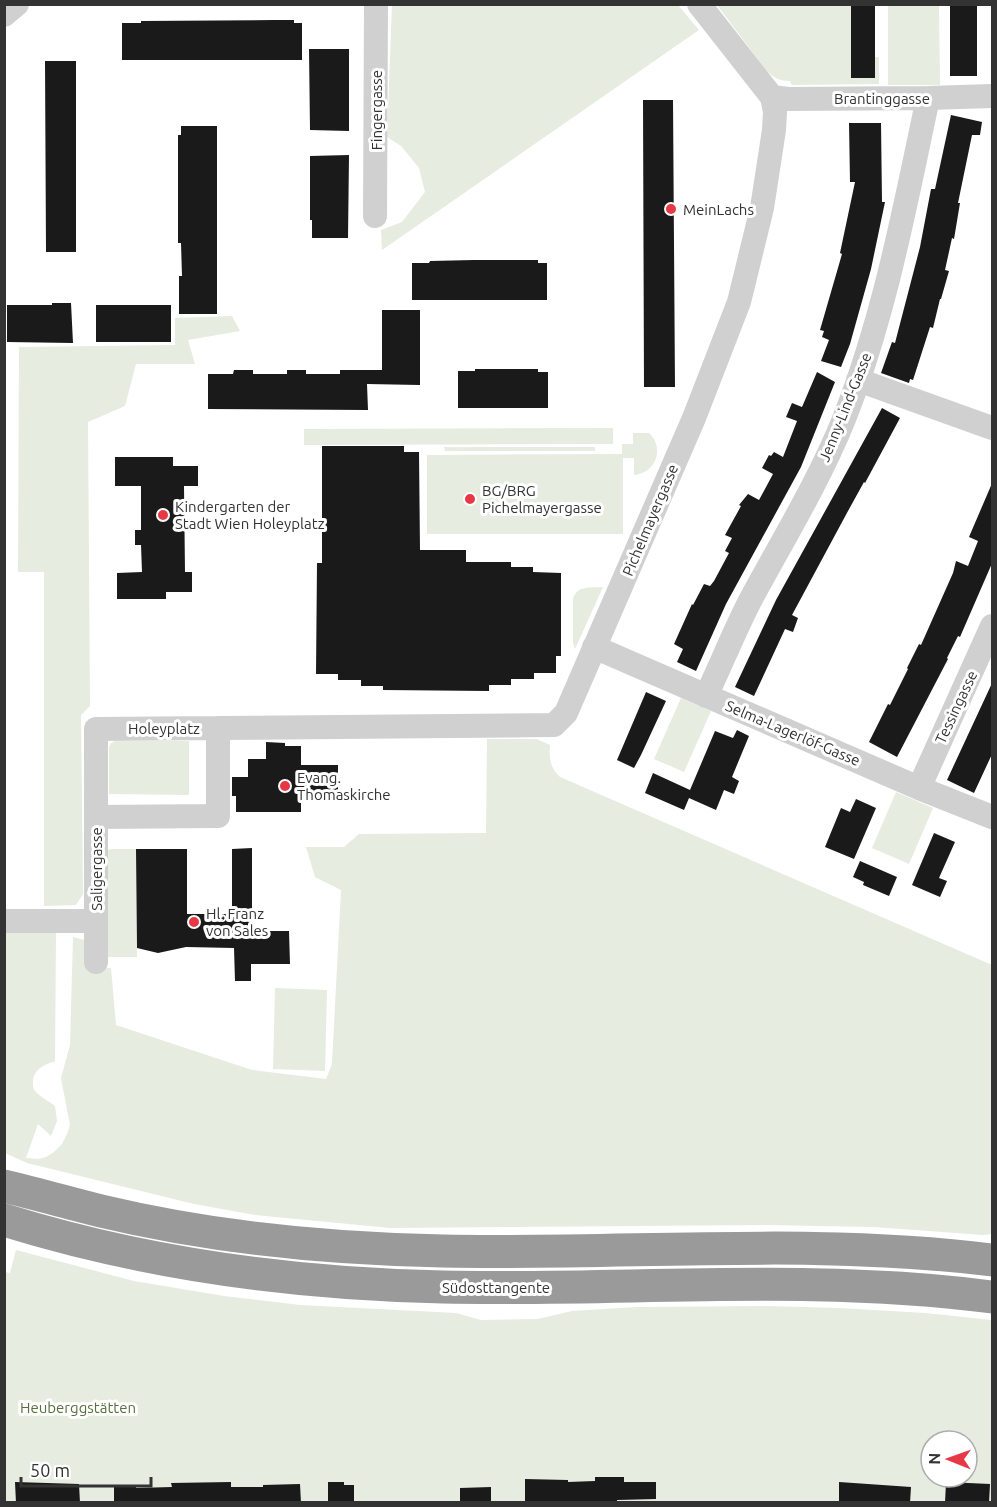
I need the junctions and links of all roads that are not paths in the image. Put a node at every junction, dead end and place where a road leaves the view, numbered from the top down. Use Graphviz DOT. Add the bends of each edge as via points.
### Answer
graph roads {
  1 [pos="17,4"];
  2 [pos="376,4"];
  3 [pos="699,4"];
  4 [pos="4,15"];
  5 [pos="772,96"];
  6 [pos="993,96"];
  7 [pos="928,98"];
  8 [pos="375,216"];
  9 [pos="858,381"];
  10 [pos="993,428"];
  11 [pos="993,626"];
  12 [pos="594,647"];
  13 [pos="706,696"];
  14 [pos="218,728"];
  15 [pos="919,788"];
  16 [pos="96,816"];
  17 [pos="993,818"];
  18 [pos="4,921"];
  19 [pos="96,921"];
  20 [pos="96,962"];
  21 [pos="4,1186"];
  22 [pos="4,1220"];
  23 [pos="993,1260"];
  24 [pos="993,1297"];
  1 -- 4 [label="street"];
  2 -- 8 [label="street, Fingergasse"];
  3 -- 5 [label="street"];
  5 -- 7 [label="street, Brantinggasse"];
  5 -- 12 [label="street, Pichelmayergasse" via="774,130 762,208 739,302 694,418"];
  6 -- 7 [label="street, Brantinggasse"];
  7 -- 9 [label="street, Jenny-Lind-Gasse" via="896,253"];
  9 -- 10 [label="street"];
  9 -- 13 [label="street, Jenny-Lind-Gasse" via="823,465 751,600"];
  11 -- 15 [label="street, Tessingasse"];
  12 -- 13 [label="street, Selma-Lagerlöf-Gasse"];
  12 -- 14 [label="street, Pichelmayergasse" via="566,713 554,725"];
  13 -- 15 [label="street, Selma-Lagerlöf-Gasse"];
  14 -- 16 [label="street, Holeyplatz" via="96,729"];
  14 -- 16 [label="street, Holeyplatz" via="218,816"];
  15 -- 17 [label="street, Selma-Lagerlöf-Gasse"];
  16 -- 19 [label="street, Saligergasse"];
  18 -- 19 [label="street, Saligergasse"];
  19 -- 20 [label="street, Saligergasse"];
  21 -- 23 [label="highway" via="167,1224 233,1235 377,1249 509,1252 833,1248"];
  22 -- 24 [label="highway, Südosttangente" via="160,1258 340,1282 515,1288 832,1284"];
}
